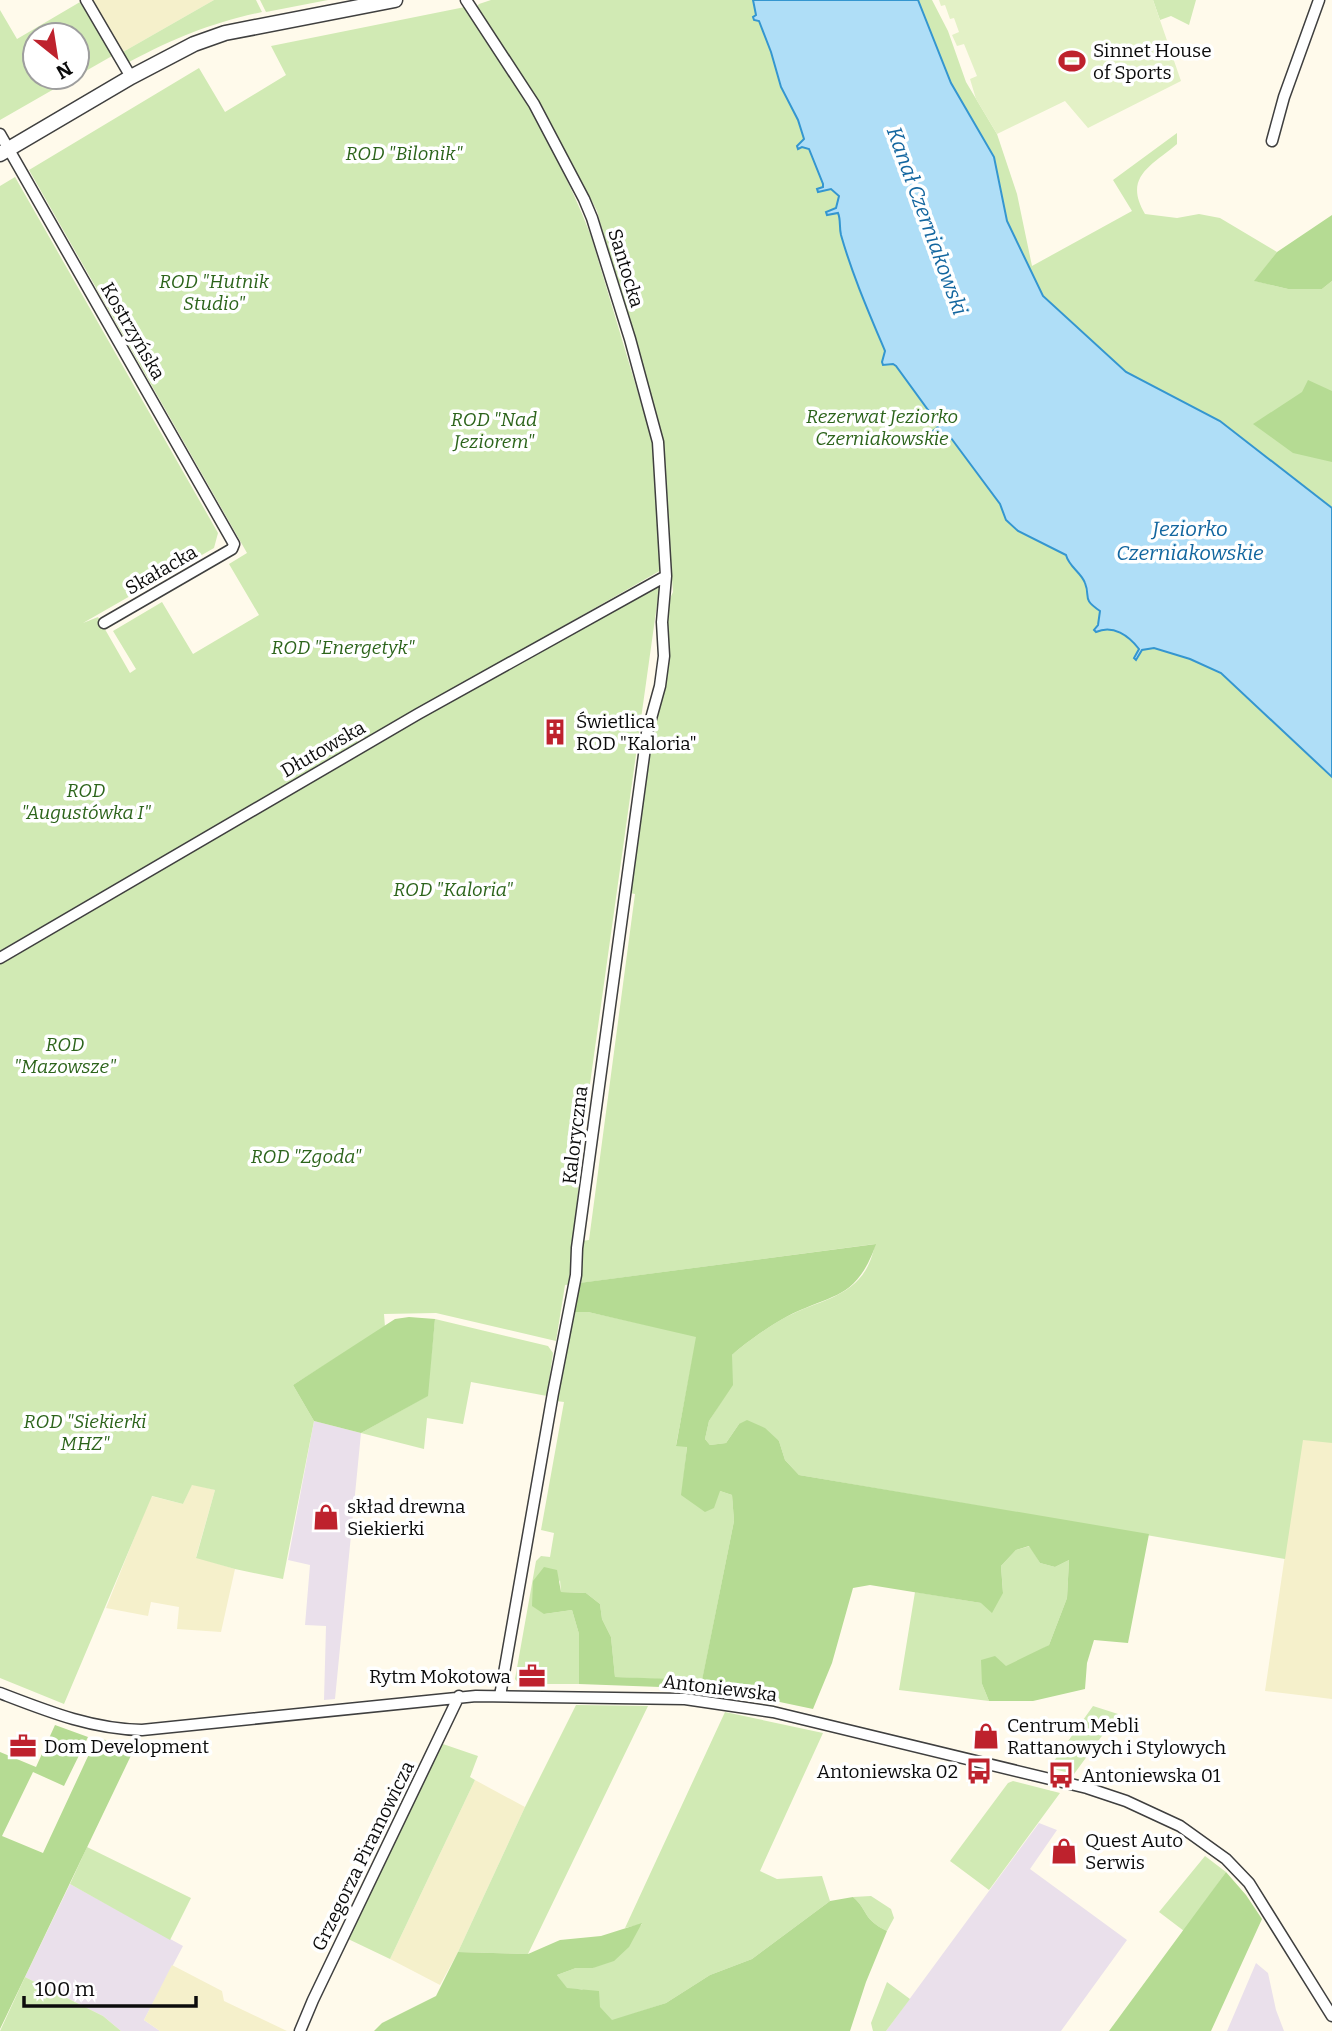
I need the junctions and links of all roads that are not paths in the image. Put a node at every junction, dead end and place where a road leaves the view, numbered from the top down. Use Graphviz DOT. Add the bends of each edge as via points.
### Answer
graph roads {
  1 [pos="86,0"];
  2 [pos="395,0"];
  3 [pos="466,0"];
  4 [pos="1320,0"];
  5 [pos="131,77"];
  6 [pos="0,134"];
  7 [pos="1272,141"];
  8 [pos="4,151"];
  9 [pos="234,547"];
  10 [pos="666,576"];
  11 [pos="104,623"];
  12 [pos="0,958"];
  13 [pos="0,1693"];
  14 [pos="459,1696"];
  15 [pos="500,1696"];
  16 [pos="1332,2016"];
  17 [pos="300,2031"];
  1 -- 5 [label="street"];
  2 -- 5 [label="street" via="225,33"];
  3 -- 10 [label="street, Santocka" via="534,104 592,218 658,442"];
  4 -- 7 [label="street"];
  5 -- 8 [label="street"];
  6 -- 8 [label="street, Kostrzyńska"];
  8 -- 9 [label="street, Kostrzyńska"];
  9 -- 11 [label="street, Skałacka"];
  10 -- 12 [label="street, Dłutowska"];
  10 -- 15 [label="street, Kaloryczna" via="664,656 644,760 576,1275"];
  13 -- 14 [label="street, Antoniewska" via="69,1719 120,1730"];
  14 -- 15 [label="street, Antoniewska"];
  14 -- 17 [label="street, Grzegorza Piramowicza"];
  15 -- 16 [label="street, Antoniewska" via="646,1697 736,1705 1000,1766 1126,1801 1196,1836 1239,1872 1260,1898"];
}
